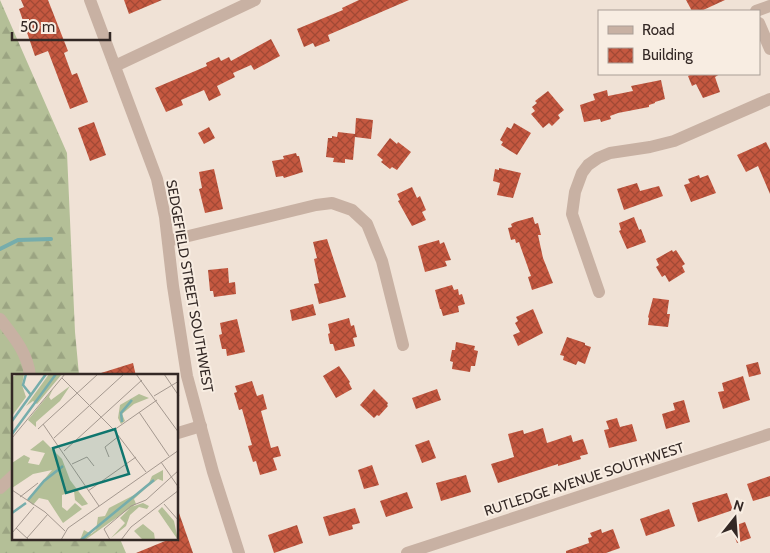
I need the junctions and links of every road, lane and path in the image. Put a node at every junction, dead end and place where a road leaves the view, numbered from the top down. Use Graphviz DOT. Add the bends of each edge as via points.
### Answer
graph roads {
  1 [pos="90,0"];
  2 [pos="255,0"];
  3 [pos="770,6"];
  4 [pos="758,10"];
  5 [pos="760,25"];
  6 [pos="770,49"];
  7 [pos="115,66"];
  8 [pos="770,99"];
  9 [pos="168,240"];
  10 [pos="599,292"];
  11 [pos="0,319"];
  12 [pos="403,344"];
  13 [pos="30,374"];
  14 [pos="201,426"];
  15 [pos="179,432"];
  16 [pos="770,434"];
  17 [pos="12,477"];
  18 [pos="0,488"];
  19 [pos="239,553"];
  20 [pos="408,553"];
  1 -- 7 [label="street, SEDGEFIELD STREET SOUTHWEST"];
  2 -- 7 [label="street"];
  3 -- 4 [label="street"];
  5 -- 6 [label="street"];
  7 -- 9 [label="street, SEDGEFIELD STREET SOUTHWEST" via="157,179"];
  8 -- 10 [label="street" via="674,141 610,153 588,165 574,192 572,214"];
  9 -- 12 [label="street" via="332,203 352,210 367,224 373,236"];
  9 -- 14 [label="street, SEDGEFIELD STREET SOUTHWEST" via="187,376"];
  11 -- 13 [label="street" via="21,347"];
  14 -- 15 [label="street"];
  14 -- 19 [label="street, SEDGEFIELD STREET SOUTHWEST"];
  16 -- 20 [label="street, RUTLEDGE AVENUE SOUTHWEST"];
  17 -- 18 [label="street"];
}
